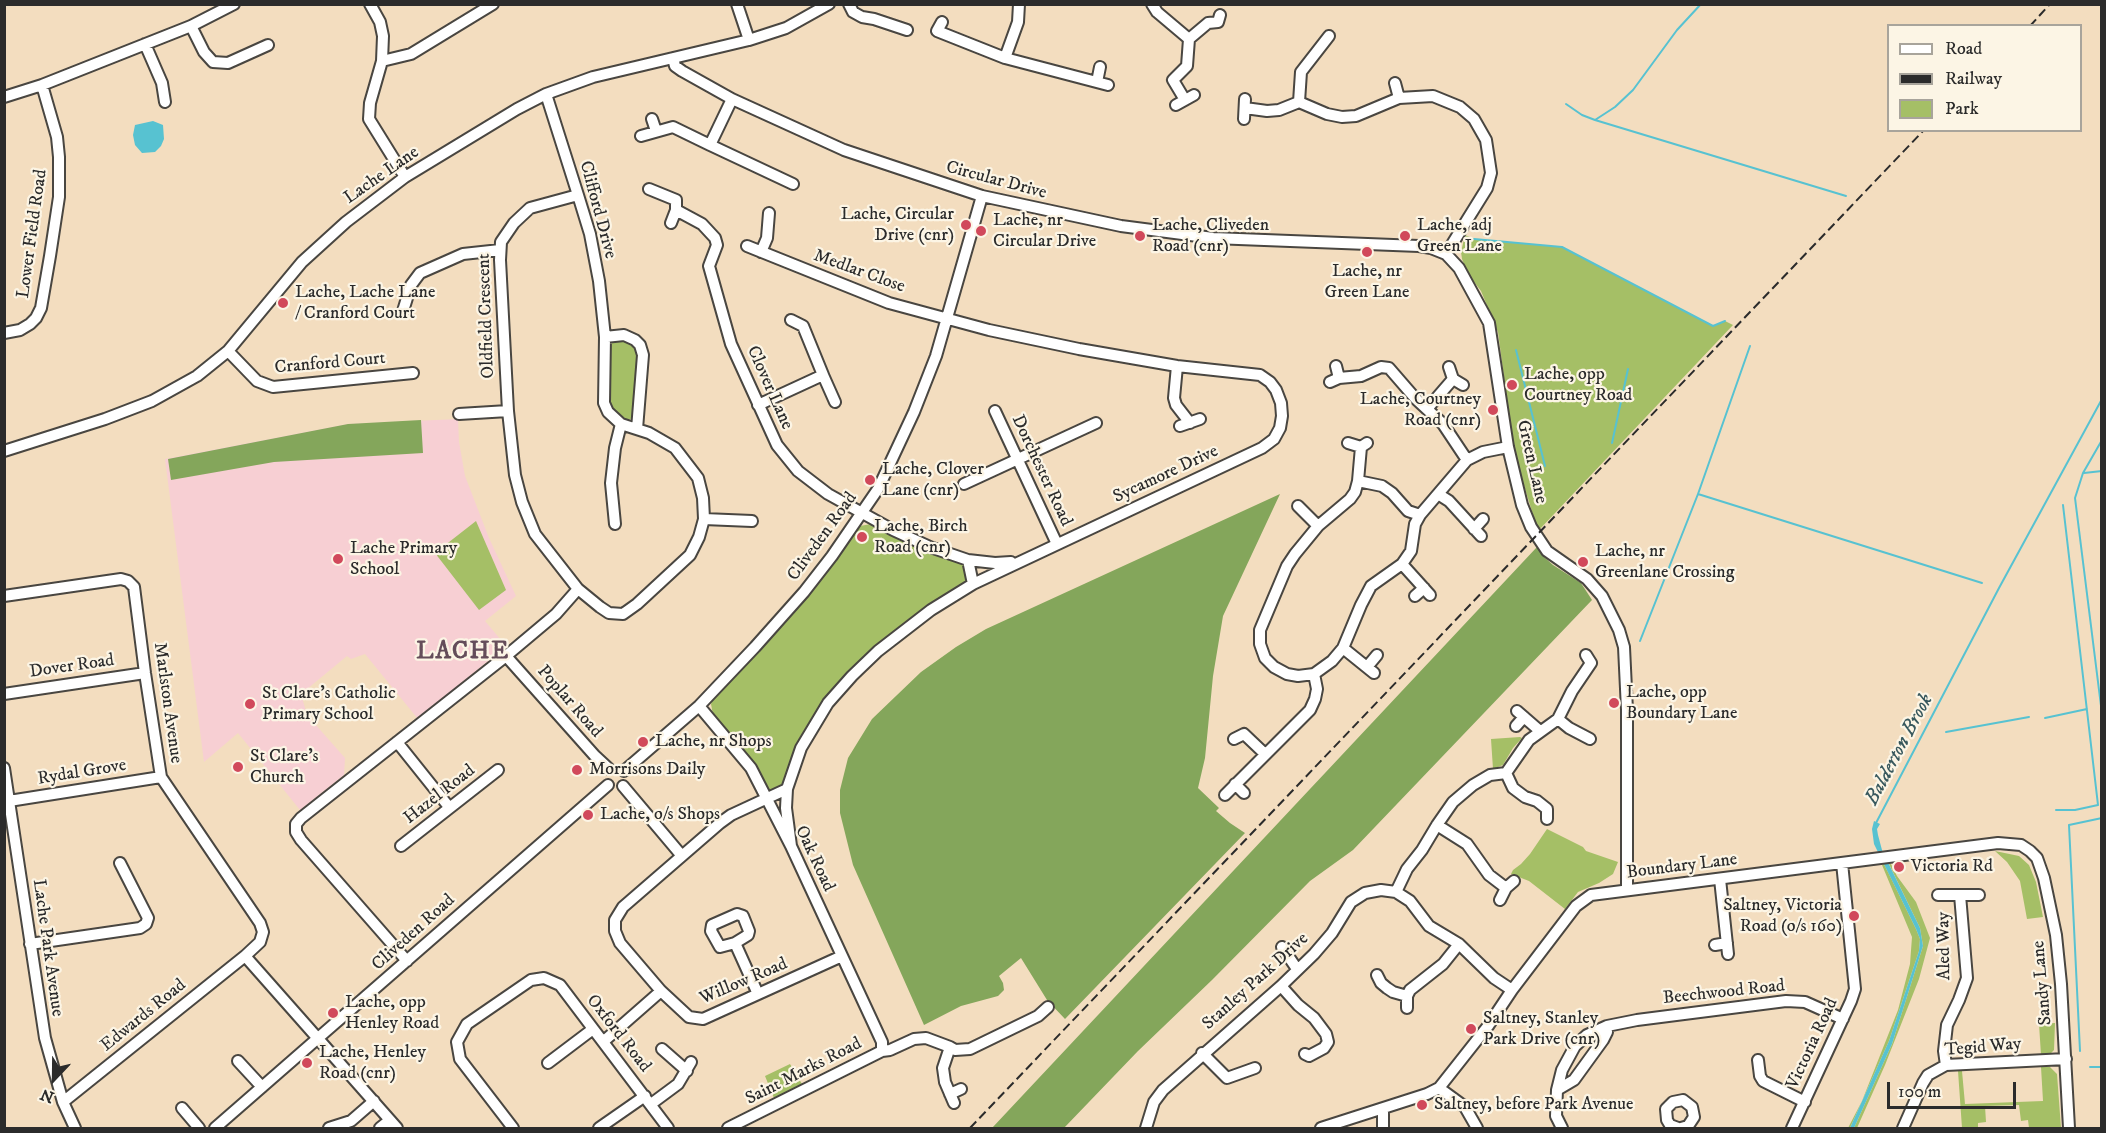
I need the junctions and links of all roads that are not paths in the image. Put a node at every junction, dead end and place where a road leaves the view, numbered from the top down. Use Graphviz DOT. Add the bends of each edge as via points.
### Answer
graph roads {
  1 [pos="234,4"];
  2 [pos="370,4"];
  3 [pos="493,4"];
  4 [pos="737,4"];
  5 [pos="828,4"];
  6 [pos="849,4"];
  7 [pos="1019,4"];
  8 [pos="1152,4"];
  9 [pos="904,15"];
  10 [pos="942,22"];
  11 [pos="1219,23"];
  12 [pos="191,26"];
  13 [pos="1189,39"];
  14 [pos="749,40"];
  15 [pos="1322,40"];
  16 [pos="145,44"];
  17 [pos="268,45"];
  18 [pos="673,58"];
  19 [pos="1005,58"];
  20 [pos="382,61"];
  21 [pos="1100,67"];
  22 [pos="1097,82"];
  23 [pos="1395,83"];
  24 [pos="42,85"];
  25 [pos="1108,85"];
  26 [pos="546,94"];
  27 [pos="160,96"];
  28 [pos="4,97"];
  29 [pos="732,99"];
  30 [pos="1399,99"];
  31 [pos="1185,100"];
  32 [pos="1299,102"];
  33 [pos="1245,109"];
  34 [pos="652,119"];
  35 [pos="656,131"];
  36 [pos="641,136"];
  37 [pos="710,145"];
  38 [pos="405,177"];
  39 [pos="793,184"];
  40 [pos="650,189"];
  41 [pos="578,195"];
  42 [pos="982,196"];
  43 [pos="676,210"];
  44 [pos="769,213"];
  45 [pos="671,223"];
  46 [pos="747,246"];
  47 [pos="500,249"];
  48 [pos="761,252"];
  49 [pos="1446,254"];
  50 [pos="403,311"];
  51 [pos="947,318"];
  52 [pos="796,319"];
  53 [pos="4,333"];
  54 [pos="605,337"];
  55 [pos="228,351"];
  56 [pos="1177,366"];
  57 [pos="1336,366"];
  58 [pos="1449,367"];
  59 [pos="413,373"];
  60 [pos="823,375"];
  61 [pos="1453,379"];
  62 [pos="1463,385"];
  63 [pos="835,402"];
  64 [pos="758,405"];
  65 [pos="1427,409"];
  66 [pos="508,411"];
  67 [pos="995,411"];
  68 [pos="459,414"];
  69 [pos="1096,423"];
  70 [pos="1190,423"];
  71 [pos="621,424"];
  72 [pos="637,429"];
  73 [pos="1348,443"];
  74 [pos="1508,447"];
  75 [pos="4,451"];
  76 [pos="1018,460"];
  77 [pos="1467,460"];
  78 [pos="1358,482"];
  79 [pos="964,484"];
  80 [pos="1438,494"];
  81 [pos="1298,506"];
  82 [pos="862,514"];
  83 [pos="1420,515"];
  84 [pos="704,519"];
  85 [pos="1483,519"];
  86 [pos="752,521"];
  87 [pos="615,524"];
  88 [pos="1318,526"];
  89 [pos="1057,544"];
  90 [pos="968,560"];
  91 [pos="1019,561"];
  92 [pos="1402,564"];
  93 [pos="973,584"];
  94 [pos="578,589"];
  95 [pos="4,596"];
  96 [pos="1415,596"];
  97 [pos="1343,648"];
  98 [pos="1377,655"];
  99 [pos="507,656"];
  100 [pos="1593,661"];
  101 [pos="145,674"];
  102 [pos="1314,674"];
  103 [pos="4,694"];
  104 [pos="699,706"];
  105 [pos="1558,719"];
  106 [pos="1516,726"];
  107 [pos="1540,731"];
  108 [pos="1242,732"];
  109 [pos="1590,739"];
  110 [pos="398,742"];
  111 [pos="1265,754"];
  112 [pos="4,768"];
  113 [pos="609,769"];
  114 [pos="498,770"];
  115 [pos="624,771"];
  116 [pos="1506,773"];
  117 [pos="161,777"];
  118 [pos="1235,784"];
  119 [pos="608,785"];
  120 [pos="623,786"];
  121 [pos="787,789"];
  122 [pos="1244,793"];
  123 [pos="1225,795"];
  124 [pos="767,798"];
  125 [pos="9,801"];
  126 [pos="449,807"];
  127 [pos="1550,812"];
  128 [pos="1437,825"];
  129 [pos="2021,845"];
  130 [pos="401,846"];
  131 [pos="791,846"];
  132 [pos="682,856"];
  133 [pos="120,863"];
  134 [pos="1842,863"];
  135 [pos="1720,879"];
  136 [pos="1627,890"];
  137 [pos="1396,892"];
  138 [pos="1938,895"];
  139 [pos="1960,895"];
  140 [pos="1979,896"];
  141 [pos="1500,900"];
  142 [pos="735,943"];
  143 [pos="30,944"];
  144 [pos="1459,944"];
  145 [pos="1715,945"];
  146 [pos="1282,947"];
  147 [pos="245,956"];
  148 [pos="842,956"];
  149 [pos="407,960"];
  150 [pos="1297,969"];
  151 [pos="1377,975"];
  152 [pos="1281,986"];
  153 [pos="1512,990"];
  154 [pos="661,991"];
  155 [pos="759,994"];
  156 [pos="1407,996"];
  157 [pos="1048,1007"];
  158 [pos="1407,1008"];
  159 [pos="1843,1019"];
  160 [pos="1606,1026"];
  161 [pos="593,1029"];
  162 [pos="881,1037"];
  163 [pos="319,1039"];
  164 [pos="604,1041"];
  165 [pos="950,1047"];
  166 [pos="662,1049"];
  167 [pos="882,1051"];
  168 [pos="1203,1053"];
  169 [pos="1308,1058"];
  170 [pos="2066,1059"];
  171 [pos="1758,1060"];
  172 [pos="238,1061"];
  173 [pos="548,1063"];
  174 [pos="1946,1065"];
  175 [pos="1255,1068"];
  176 [pos="262,1087"];
  177 [pos="1439,1088"];
  178 [pos="962,1089"];
  179 [pos="1557,1090"];
  180 [pos="648,1100"];
  181 [pos="63,1101"];
  182 [pos="374,1101"];
  183 [pos="1805,1102"];
  184 [pos="182,1108"];
  185 [pos="1383,1109"];
  186 [pos="1692,1122"];
  187 [pos="394,1124"];
  188 [pos="75,1128"];
  189 [pos="200,1128"];
  190 [pos="215,1128"];
  191 [pos="329,1128"];
  192 [pos="380,1128"];
  193 [pos="513,1128"];
  194 [pos="599,1128"];
  195 [pos="668,1128"];
  196 [pos="728,1128"];
  197 [pos="1146,1128"];
  198 [pos="1321,1128"];
  199 [pos="1383,1128"];
  200 [pos="1477,1128"];
  201 [pos="1562,1128"];
  202 [pos="1679,1128"];
  203 [pos="1704,1128"];
  204 [pos="1792,1128"];
  205 [pos="1903,1128"];
  206 [pos="2070,1128"];
  1 -- 12 [label="street"];
  2 -- 20 [label="street" via="380,22"];
  3 -- 20 [label="street" via="411,54"];
  4 -- 14 [label="street"];
  5 -- 14 [label="street, Lache Lane" via="786,28"];
  6 -- 9 [label="street" via="862,17 903,29"];
  7 -- 19 [label="street" via="1018,22"];
  8 -- 13 [label="street"];
  10 -- 19 [label="street" via="937,31"];
  11 -- 13 [label="street" via="1208,23"];
  12 -- 16 [label="street"];
  12 -- 17 [label="street" via="213,62 228,63"];
  13 -- 31 [label="street" via="1187,66 1171,82"];
  14 -- 18 [label="street, Lache Lane"];
  15 -- 32 [label="street" via="1301,72"];
  16 -- 24 [label="street"];
  16 -- 27 [label="street" via="156,67"];
  18 -- 26 [label="street, Lache Lane" via="593,77"];
  18 -- 29 [label="street, Circular Drive" via="682,71"];
  19 -- 22 [label="street"];
  20 -- 38 [label="street" via="369,119"];
  21 -- 22 [label="street"];
  22 -- 25 [label="street"];
  23 -- 30 [label="street"];
  24 -- 28 [label="street"];
  24 -- 53 [label="street, Lower Field Road" via="59,157 50,256 36,318 20,330"];
  26 -- 38 [label="street, Lache Lane"];
  26 -- 41 [label="street, Clifford Drive"];
  29 -- 37 [label="street"];
  29 -- 42 [label="street, Circular Drive" via="844,150"];
  30 -- 32 [label="street" via="1356,116 1342,117"];
  30 -- 49 [label="street" via="1432,96 1460,107 1474,119 1486,140 1491,173 1487,188"];
  32 -- 33 [label="street" via="1279,110"];
  34 -- 35 [label="street"];
  35 -- 36 [label="street"];
  35 -- 37 [label="street" via="673,127"];
  37 -- 39 [label="street"];
  38 -- 55 [label="street, Lache Lane" via="302,262"];
  40 -- 43 [label="street" via="676,200"];
  41 -- 47 [label="street, Oldfield Crescent" via="522,214 507,232"];
  41 -- 54 [label="street, Clifford Drive" via="599,281"];
  42 -- 49 [label="street, Circular Drive" via="1121,226 1213,238 1419,246"];
  42 -- 51 [label="street, Cliveden Road"];
  43 -- 45 [label="street"];
  43 -- 64 [label="street, Clover Lane" via="702,224 715,238 711,273 731,344"];
  44 -- 48 [label="street"];
  46 -- 48 [label="street, Medlar Close"];
  47 -- 50 [label="street" via="462,254 420,273 411,285"];
  47 -- 66 [label="street, Oldfield Crescent"];
  48 -- 51 [label="street, Medlar Close" via="889,303"];
  49 -- 74 [label="street, Green Lane" via="1459,268 1489,323"];
  51 -- 56 [label="street, Sycamore Drive" via="1030,340"];
  51 -- 82 [label="street, Cliveden Road" via="914,412"];
  52 -- 60 [label="street" via="803,326"];
  54 -- 71 [label="street, Clifford Drive" via="604,403"];
  54 -- 72 [label="street" via="624,335 640,345 643,355"];
  55 -- 59 [label="street, Cranford Court" via="257,381 273,387"];
  55 -- 75 [label="street, Lache Lane" via="197,376 152,401"];
  56 -- 70 [label="street" via="1174,398"];
  56 -- 89 [label="street, Sycamore Drive" via="1248,372 1270,382 1281,403 1282,416 1274,439"];
  57 -- 65 [label="street" via="1334,380 1389,368"];
  58 -- 61 [label="street"];
  60 -- 63 [label="street"];
  60 -- 64 [label="street"];
  61 -- 62 [label="street"];
  61 -- 65 [label="street"];
  64 -- 82 [label="street, Clover Lane" via="777,445 798,471"];
  65 -- 77 [label="street" via="1443,424"];
  66 -- 68 [label="street"];
  66 -- 94 [label="street, Oldfield Crescent" via="516,475 528,519 535,534"];
  67 -- 76 [label="street, Dorchester Road"];
  69 -- 76 [label="street"];
  71 -- 72 [label="street, Oldfield Crescent"];
  71 -- 87 [label="street" via="611,473"];
  72 -- 84 [label="street, Oldfield Crescent" via="675,448 688,463 698,478"];
  73 -- 78 [label="street" via="1364,445"];
  74 -- 77 [label="street"];
  74 -- 136 [label="street, Green Lane" via="1522,506 1539,541 1602,596 1624,647"];
  76 -- 79 [label="street"];
  76 -- 89 [label="street, Dorchester Road"];
  77 -- 80 [label="street"];
  78 -- 83 [label="street" via="1382,486 1408,511"];
  78 -- 88 [label="street" via="1350,499"];
  80 -- 83 [label="street"];
  80 -- 85 [label="street" via="1477,532"];
  81 -- 88 [label="street"];
  82 -- 90 [label="street, Clover Lane" via="930,547"];
  82 -- 104 [label="street, Cliveden Road" via="804,592"];
  83 -- 92 [label="street" via="1411,551"];
  84 -- 86 [label="street"];
  84 -- 94 [label="street, Oldfield Crescent" via="690,555 623,614 600,608"];
  88 -- 102 [label="street" via="1287,566 1260,630 1265,658 1274,667 1298,676"];
  89 -- 91 [label="street, Sycamore Drive"];
  90 -- 91 [label="street, Clover Lane"];
  90 -- 93 [label="street"];
  91 -- 93 [label="street, Sycamore Drive"];
  92 -- 96 [label="street" via="1427,592"];
  92 -- 97 [label="street" via="1371,586"];
  93 -- 121 [label="street, Sycamore Drive" via="904,630 838,691 801,748"];
  94 -- 99 [label="street" via="556,614"];
  95 -- 101 [label="street, Marlston Avenue" via="128,581 136,595"];
  97 -- 98 [label="street" via="1371,670"];
  97 -- 102 [label="street"];
  99 -- 110 [label="street"];
  99 -- 113 [label="street, Poplar Road"];
  100 -- 105 [label="street"];
  101 -- 103 [label="street, Dover Road"];
  101 -- 117 [label="street, Marlston Avenue"];
  102 -- 111 [label="street" via="1317,689 1310,710"];
  104 -- 115 [label="street, Cliveden Road"];
  104 -- 124 [label="street, Oak Road" via="751,768"];
  105 -- 107 [label="street"];
  105 -- 109 [label="street"];
  106 -- 107 [label="street" via="1521,714"];
  107 -- 116 [label="street" via="1528,740"];
  108 -- 111 [label="street"];
  110 -- 126 [label="street"];
  110 -- 149 [label="street" via="301,818 295,828 301,840"];
  111 -- 118 [label="street"];
  112 -- 125 [label="street, Lache Park Avenue"];
  113 -- 115 [label="street"];
  113 -- 119 [label="street" via="605,778"];
  114 -- 126 [label="street, Hazel Road"];
  115 -- 120 [label="street"];
  116 -- 127 [label="street" via="1513,788"];
  116 -- 128 [label="street" via="1490,775 1463,792"];
  117 -- 125 [label="street, Rydal Grove"];
  117 -- 147 [label="street, Marlston Avenue" via="260,923 262,937"];
  118 -- 122 [label="street"];
  118 -- 123 [label="street"];
  119 -- 120 [label="street"];
  119 -- 149 [label="street, Cliveden Road"];
  120 -- 132 [label="street"];
  121 -- 124 [label="street"];
  121 -- 131 [label="street, Sycamore Drive"];
  124 -- 131 [label="street, Oak Road"];
  124 -- 132 [label="street, Willow Road" via="731,815"];
  125 -- 143 [label="street, Lache Park Avenue"];
  126 -- 130 [label="street, Hazel Road"];
  128 -- 137 [label="street"];
  128 -- 141 [label="street" via="1467,844 1489,875 1510,884"];
  129 -- 134 [label="street, Boundary Lane" via="1998,843"];
  129 -- 170 [label="street, Sandy Lane" via="2037,858 2046,889 2055,935"];
  131 -- 148 [label="street, Oak Road"];
  132 -- 154 [label="street, Willow Road" via="622,907 615,920 620,942"];
  133 -- 143 [label="street" via="148,918 146,924"];
  134 -- 135 [label="street, Boundary Lane"];
  134 -- 159 [label="street, Victoria Road" via="1855,989"];
  135 -- 136 [label="street, Boundary Lane"];
  135 -- 145 [label="street" via="1728,949"];
  136 -- 153 [label="street, Boundary Lane" via="1582,900"];
  137 -- 144 [label="street" via="1410,901 1429,926"];
  137 -- 150 [label="street, Stanley Park Drive" via="1365,893 1352,902 1332,933"];
  138 -- 139 [label="street, Aled Way"];
  139 -- 140 [label="street, Aled Way"];
  139 -- 174 [label="street, Aled Way" via="1967,978 1947,1024"];
  142 -- 155 [label="street"];
  143 -- 181 [label="street, Lache Park Avenue" via="45,1038"];
  144 -- 153 [label="street"];
  144 -- 156 [label="street"];
  146 -- 150 [label="street"];
  147 -- 163 [label="street"];
  147 -- 181 [label="street, Edwards Road"];
  148 -- 155 [label="street, Willow Road"];
  148 -- 162 [label="street, Oak Road"];
  149 -- 163 [label="street, Cliveden Road"];
  150 -- 152 [label="street, Stanley Park Drive"];
  151 -- 156 [label="street" via="1387,988"];
  152 -- 168 [label="street, Stanley Park Drive"];
  152 -- 169 [label="street" via="1333,1043"];
  153 -- 177 [label="street, Boundary Lane"];
  154 -- 155 [label="street, Willow Road" via="689,1017 703,1019"];
  154 -- 164 [label="street"];
  156 -- 158 [label="street"];
  157 -- 165 [label="street" via="1013,1036 970,1049"];
  159 -- 160 [label="street, Beechwood Road" via="1805,1002 1786,1001"];
  159 -- 183 [label="street, Victoria Road"];
  160 -- 179 [label="street" via="1604,1040 1574,1080"];
  160 -- 179 [label="street, Beechwood Road" via="1575,1046"];
  161 -- 164 [label="street, Oxford Road"];
  161 -- 173 [label="street"];
  161 -- 193 [label="street, Oxford Road" via="560,985 544,978 531,980 467,1024 457,1042 460,1059"];
  162 -- 167 [label="street, Saint Marks Road"];
  163 -- 176 [label="street, Cliveden Road"];
  163 -- 182 [label="street"];
  164 -- 180 [label="street, Oxford Road"];
  165 -- 167 [label="street" via="926,1038"];
  165 -- 178 [label="street" via="943,1068 945,1082 952,1098"];
  166 -- 180 [label="street" via="689,1066 678,1083"];
  167 -- 196 [label="street, Saint Marks Road"];
  168 -- 175 [label="street" via="1226,1083"];
  168 -- 197 [label="street, Stanley Park Drive" via="1163,1089 1154,1102"];
  170 -- 174 [label="street, Tegid Way"];
  170 -- 206 [label="street, Sandy Lane"];
  171 -- 183 [label="street" via="1763,1081"];
  172 -- 176 [label="street"];
  174 -- 205 [label="street, Tegid Way" via="1928,1075"];
  176 -- 190 [label="street, Cliveden Road"];
  177 -- 185 [label="street, Boundary Lane"];
  177 -- 200 [label="street" via="1465,1107"];
  179 -- 201 [label="street, Beechwood Road" via="1556,1116"];
  180 -- 194 [label="street"];
  180 -- 195 [label="street, Oxford Road"];
  181 -- 188 [label="street, Lache Park Avenue"];
  182 -- 187 [label="street"];
  182 -- 191 [label="street" via="351,1121"];
  183 -- 204 [label="street, Victoria Road"];
  184 -- 189 [label="street"];
  185 -- 198 [label="street, Boundary Lane"];
  185 -- 199 [label="street"];
  186 -- 202 [label="street"];
  186 -- 202 [label="street" via="1692,1107 1683,1100 1673,1102 1665,1116 1670,1125"];
  186 -- 203 [label="street"];
  187 -- 192 [label="street"];
}
